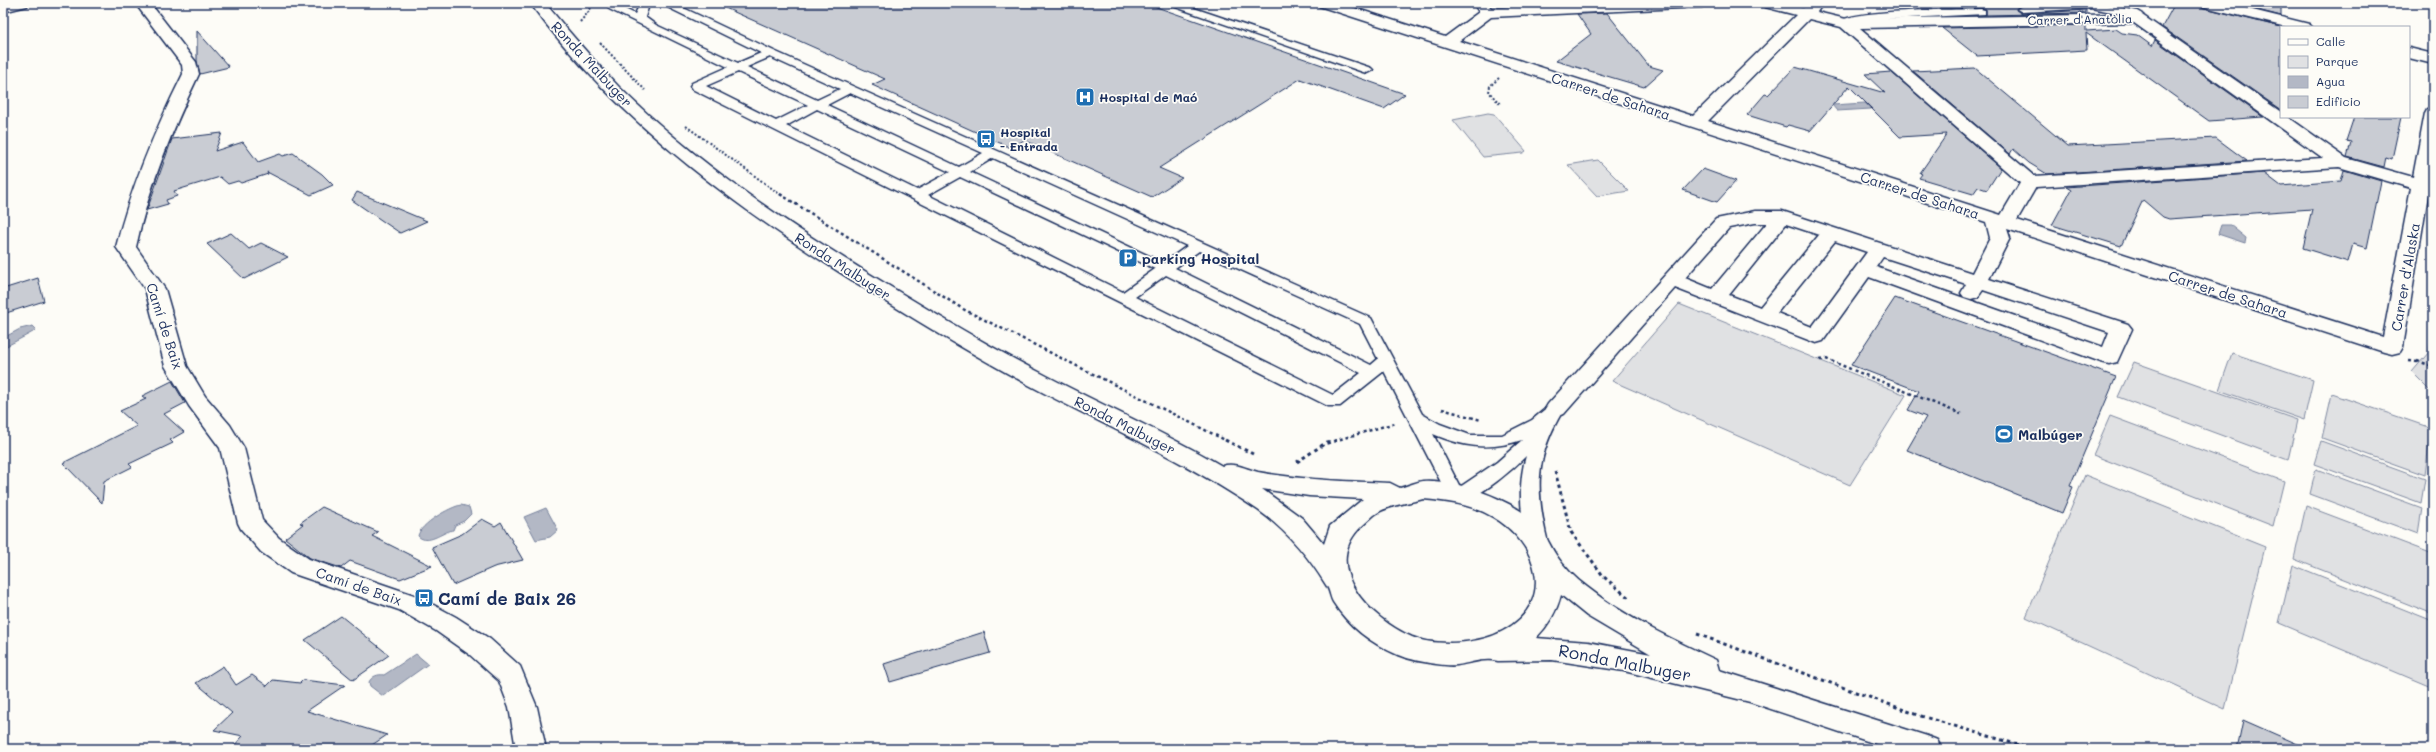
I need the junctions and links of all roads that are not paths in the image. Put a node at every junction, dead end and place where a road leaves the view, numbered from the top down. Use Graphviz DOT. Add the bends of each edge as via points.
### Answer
graph roads {
  1 [pos="22,3"];
  2 [pos="142,3"];
  3 [pos="537,3"];
  4 [pos="666,3"];
  5 [pos="1169,3"];
  6 [pos="1324,3"];
  7 [pos="1702,3"];
  8 [pos="1766,3"];
  9 [pos="2206,3"];
  10 [pos="647,5"];
  11 [pos="615,6"];
  12 [pos="3,8"];
  13 [pos="1483,8"];
  14 [pos="1812,8"];
  15 [pos="2022,9"];
  16 [pos="1982,12"];
  17 [pos="2140,12"];
  18 [pos="1844,24"];
  19 [pos="652,26"];
  20 [pos="2300,26"];
  21 [pos="1447,43"];
  22 [pos="770,53"];
  23 [pos="2410,53"];
  24 [pos="2433,59"];
  25 [pos="738,67"];
  26 [pos="1367,70"];
  27 [pos="849,89"];
  28 [pos="816,105"];
  29 [pos="2433,113"];
  30 [pos="2280,117"];
  31 [pos="2281,118"];
  32 [pos="1696,123"];
  33 [pos="775,126"];
  34 [pos="993,154"];
  35 [pos="2340,162"];
  36 [pos="961,172"];
  37 [pos="2030,182"];
  38 [pos="2421,185"];
  39 [pos="917,196"];
  40 [pos="1782,218"];
  41 [pos="2000,227"];
  42 [pos="1831,233"];
  43 [pos="1198,245"];
  44 [pos="1879,249"];
  45 [pos="1164,268"];
  46 [pos="1864,269"];
  47 [pos="1672,280"];
  48 [pos="1978,281"];
  49 [pos="1716,297"];
  50 [pos="1124,298"];
  51 [pos="1965,305"];
  52 [pos="1764,316"];
  53 [pos="2392,347"];
  54 [pos="1386,361"];
  55 [pos="1372,372"];
  56 [pos="1556,409"];
  57 [pos="1414,417"];
  58 [pos="1199,462"];
  59 [pos="1402,493"];
  60 [pos="1457,493"];
  61 [pos="1543,553"];
  62 [pos="1333,576"];
  63 [pos="1487,651"];
  64 [pos="1760,693"];
  65 [pos="531,749"];
  66 [pos="1927,749"];
  1 -- 12 [label="street"];
  2 -- 65 [label="street, Camí de Baix" via="190,65 191,74 153,154 133,212 126,247 155,289 176,366 197,401 222,431 232,448 250,523 270,546 300,566 408,603 480,647 510,674 523,707"];
  3 -- 58 [label="street, Ronda Malbuger" via="566,40 615,92 702,168 776,223 842,267 1032,378"];
  4 -- 22 [label="lane"];
  5 -- 26 [label="lane"];
  6 -- 21 [label="street, Carrer de Sahara"];
  7 -- 13 [label="street"];
  8 -- 14 [label="street, Carrer d'Anatòlia"];
  9 -- 20 [label="street"];
  10 -- 11 [label="lane" via="631,10"];
  10 -- 19 [label="lane" via="640,11 640,18"];
  11 -- 19 [label="lane"];
  13 -- 21 [label="street"];
  14 -- 18 [label="street, Carrer d'Anatòlia"];
  14 -- 32 [label="street"];
  15 -- 17 [label="lane" via="2091,6"];
  16 -- 18 [label="lane" via="1861,17"];
  17 -- 18 [label="street, Carrer d'Anatòlia"];
  17 -- 30 [label="street, Carrer d'Anatòlia"];
  18 -- 37 [label="street, Carrer d'Anatòlia"];
  19 -- 25 [label="lane"];
  21 -- 32 [label="street, Carrer de Sahara"];
  22 -- 25 [label="lane"];
  22 -- 27 [label="lane"];
  23 -- 24 [label="street"];
  25 -- 28 [label="lane"];
  25 -- 33 [label="lane" via="696,86"];
  27 -- 28 [label="lane"];
  27 -- 34 [label="lane"];
  28 -- 33 [label="lane"];
  28 -- 36 [label="lane"];
  29 -- 38 [label="street, Carrer d'Alaska"];
  31 -- 35 [label="street, Carrer d'Anatòlia"];
  32 -- 41 [label="street, Carrer de Sahara"];
  33 -- 39 [label="lane"];
  34 -- 36 [label="lane"];
  34 -- 43 [label="lane"];
  35 -- 37 [label="street, Carrer d'Anatòlia"];
  35 -- 38 [label="street, Carrer d'Anatòlia"];
  36 -- 39 [label="lane"];
  36 -- 45 [label="lane"];
  37 -- 41 [label="street"];
  38 -- 53 [label="street, Carrer d'Alaska"];
  39 -- 50 [label="lane"];
  40 -- 42 [label="street"];
  40 -- 47 [label="street" via="1755,217 1723,223"];
  40 -- 49 [label="street"];
  41 -- 48 [label="street"];
  41 -- 53 [label="street, Carrer de Sahara" via="2027,230"];
  42 -- 44 [label="street"];
  42 -- 52 [label="street"];
  43 -- 45 [label="lane"];
  43 -- 54 [label="lane" via="1366,321"];
  44 -- 46 [label="street"];
  44 -- 48 [label="street"];
  45 -- 50 [label="lane"];
  45 -- 55 [label="lane"];
  46 -- 51 [label="street"];
  46 -- 52 [label="street" via="1816,336"];
  47 -- 49 [label="street"];
  47 -- 56 [label="street"];
  48 -- 51 [label="street"];
  48 -- 51 [label="street" via="2121,329 2109,356"];
  49 -- 52 [label="street"];
  50 -- 55 [label="lane" via="1334,402"];
  54 -- 55 [label="lane"];
  54 -- 57 [label="lane"];
  56 -- 57 [label="lane" via="1539,425 1496,443 1468,442"];
  56 -- 60 [label="lane" via="1512,461 1491,477"];
  56 -- 61 [label="lane" via="1536,451 1531,469 1532,512"];
  57 -- 60 [label="lane"];
  58 -- 59 [label="street, Ronda Malbuger" via="1258,480 1277,483 1336,490"];
  58 -- 62 [label="street, Ronda Malbuger" via="1284,517 1301,533"];
  59 -- 60 [label="street, Ronda Malbuger" via="1423,490"];
  59 -- 62 [label="street" via="1385,497 1365,507 1348,520 1337,537 1332,556"];
  60 -- 61 [label="street, Ronda Malbuger" via="1495,506 1513,517"];
  61 -- 63 [label="street" via="1551,583 1547,605 1534,625 1513,640"];
  61 -- 64 [label="street, Ronda Malbuger" via="1556,576 1623,626"];
  62 -- 63 [label="street, Ronda Malbuger" via="1341,596 1356,616 1376,632 1402,645 1430,652 1459,654"];
  63 -- 64 [label="street, Ronda Malbuger" via="1518,648 1576,651 1682,672"];
  64 -- 66 [label="street, Ronda Malbuger"];
}
